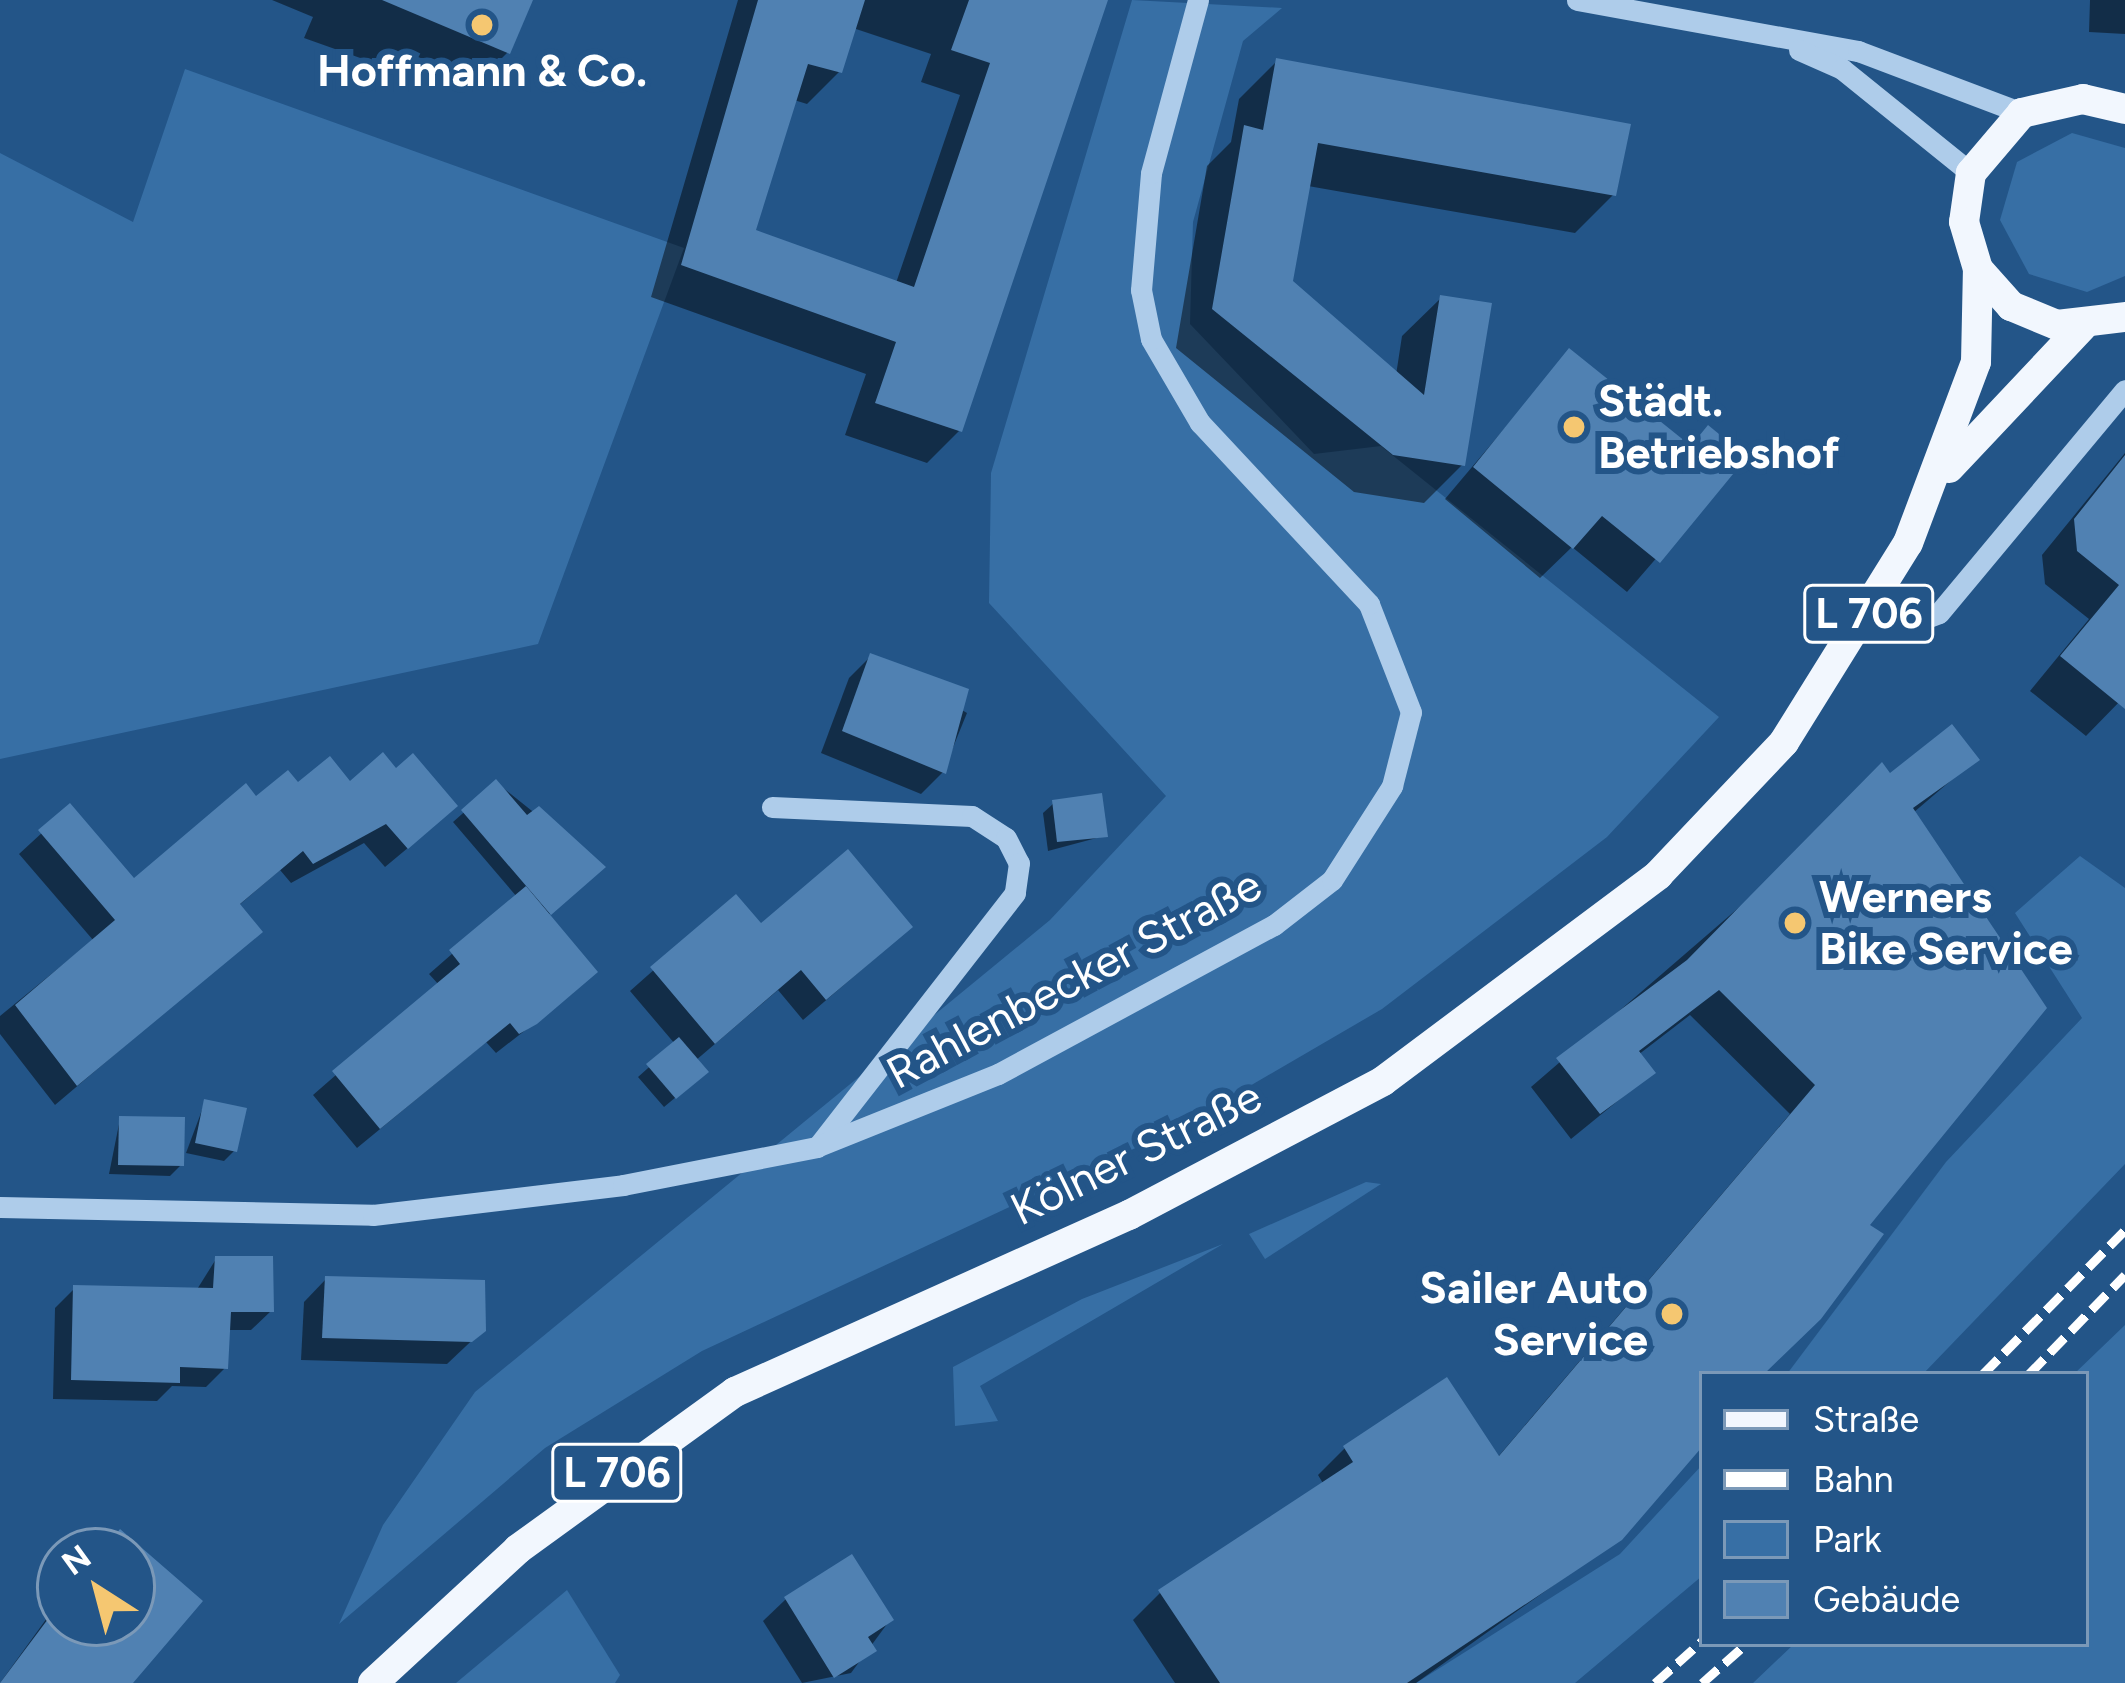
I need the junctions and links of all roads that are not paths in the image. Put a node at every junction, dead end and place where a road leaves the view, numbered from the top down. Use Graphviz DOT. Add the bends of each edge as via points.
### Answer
graph roads {
  1 [pos="1198,0"];
  2 [pos="1577,0"];
  3 [pos="1777,40"];
  4 [pos="2125,109"];
  5 [pos="2022,113"];
  6 [pos="1971,173"];
  7 [pos="1978,269"];
  8 [pos="2125,317"];
  9 [pos="2082,327"];
  10 [pos="2125,390"];
  11 [pos="1941,477"];
  12 [pos="1867,617"];
  13 [pos="772,807"];
  14 [pos="816,1148"];
  15 [pos="0,1207"];
  16 [pos="373,1683"];
  1 -- 14 [label="street, Rahlenbecker Straße" via="1151,173 1141,290 1151,339 1200,423 1369,604 1406,682 1408,742 1332,880 1274,925 998,1074"];
  2 -- 3 [label="street"];
  3 -- 5 [label="street" via="1915,66"];
  3 -- 6 [label="street" via="1842,69"];
  4 -- 5 [label="main road" via="2084,99"];
  5 -- 6 [label="main road"];
  6 -- 7 [label="main road, Kölner Straße" via="1964,222"];
  7 -- 9 [label="main road" via="2011,306"];
  7 -- 11 [label="main road, Kölner Straße / L 706" via="1976,362"];
  8 -- 9 [label="main road"];
  9 -- 11 [label="main road, Kölner Straße"];
  10 -- 12 [label="street" via="1940,613 1892,632"];
  11 -- 12 [label="main road, Kölner Straße / L 706"];
  12 -- 16 [label="main road, Kölner Straße / L 706" via="1743,794 1542,967 1383,1081 1129,1215 735,1392 518,1549"];
  13 -- 14 [label="street" via="971,816 1006,838 1019,863 1016,893"];
  14 -- 15 [label="street, Rahlenbecker Straße" via="623,1185 373,1215"];
}
